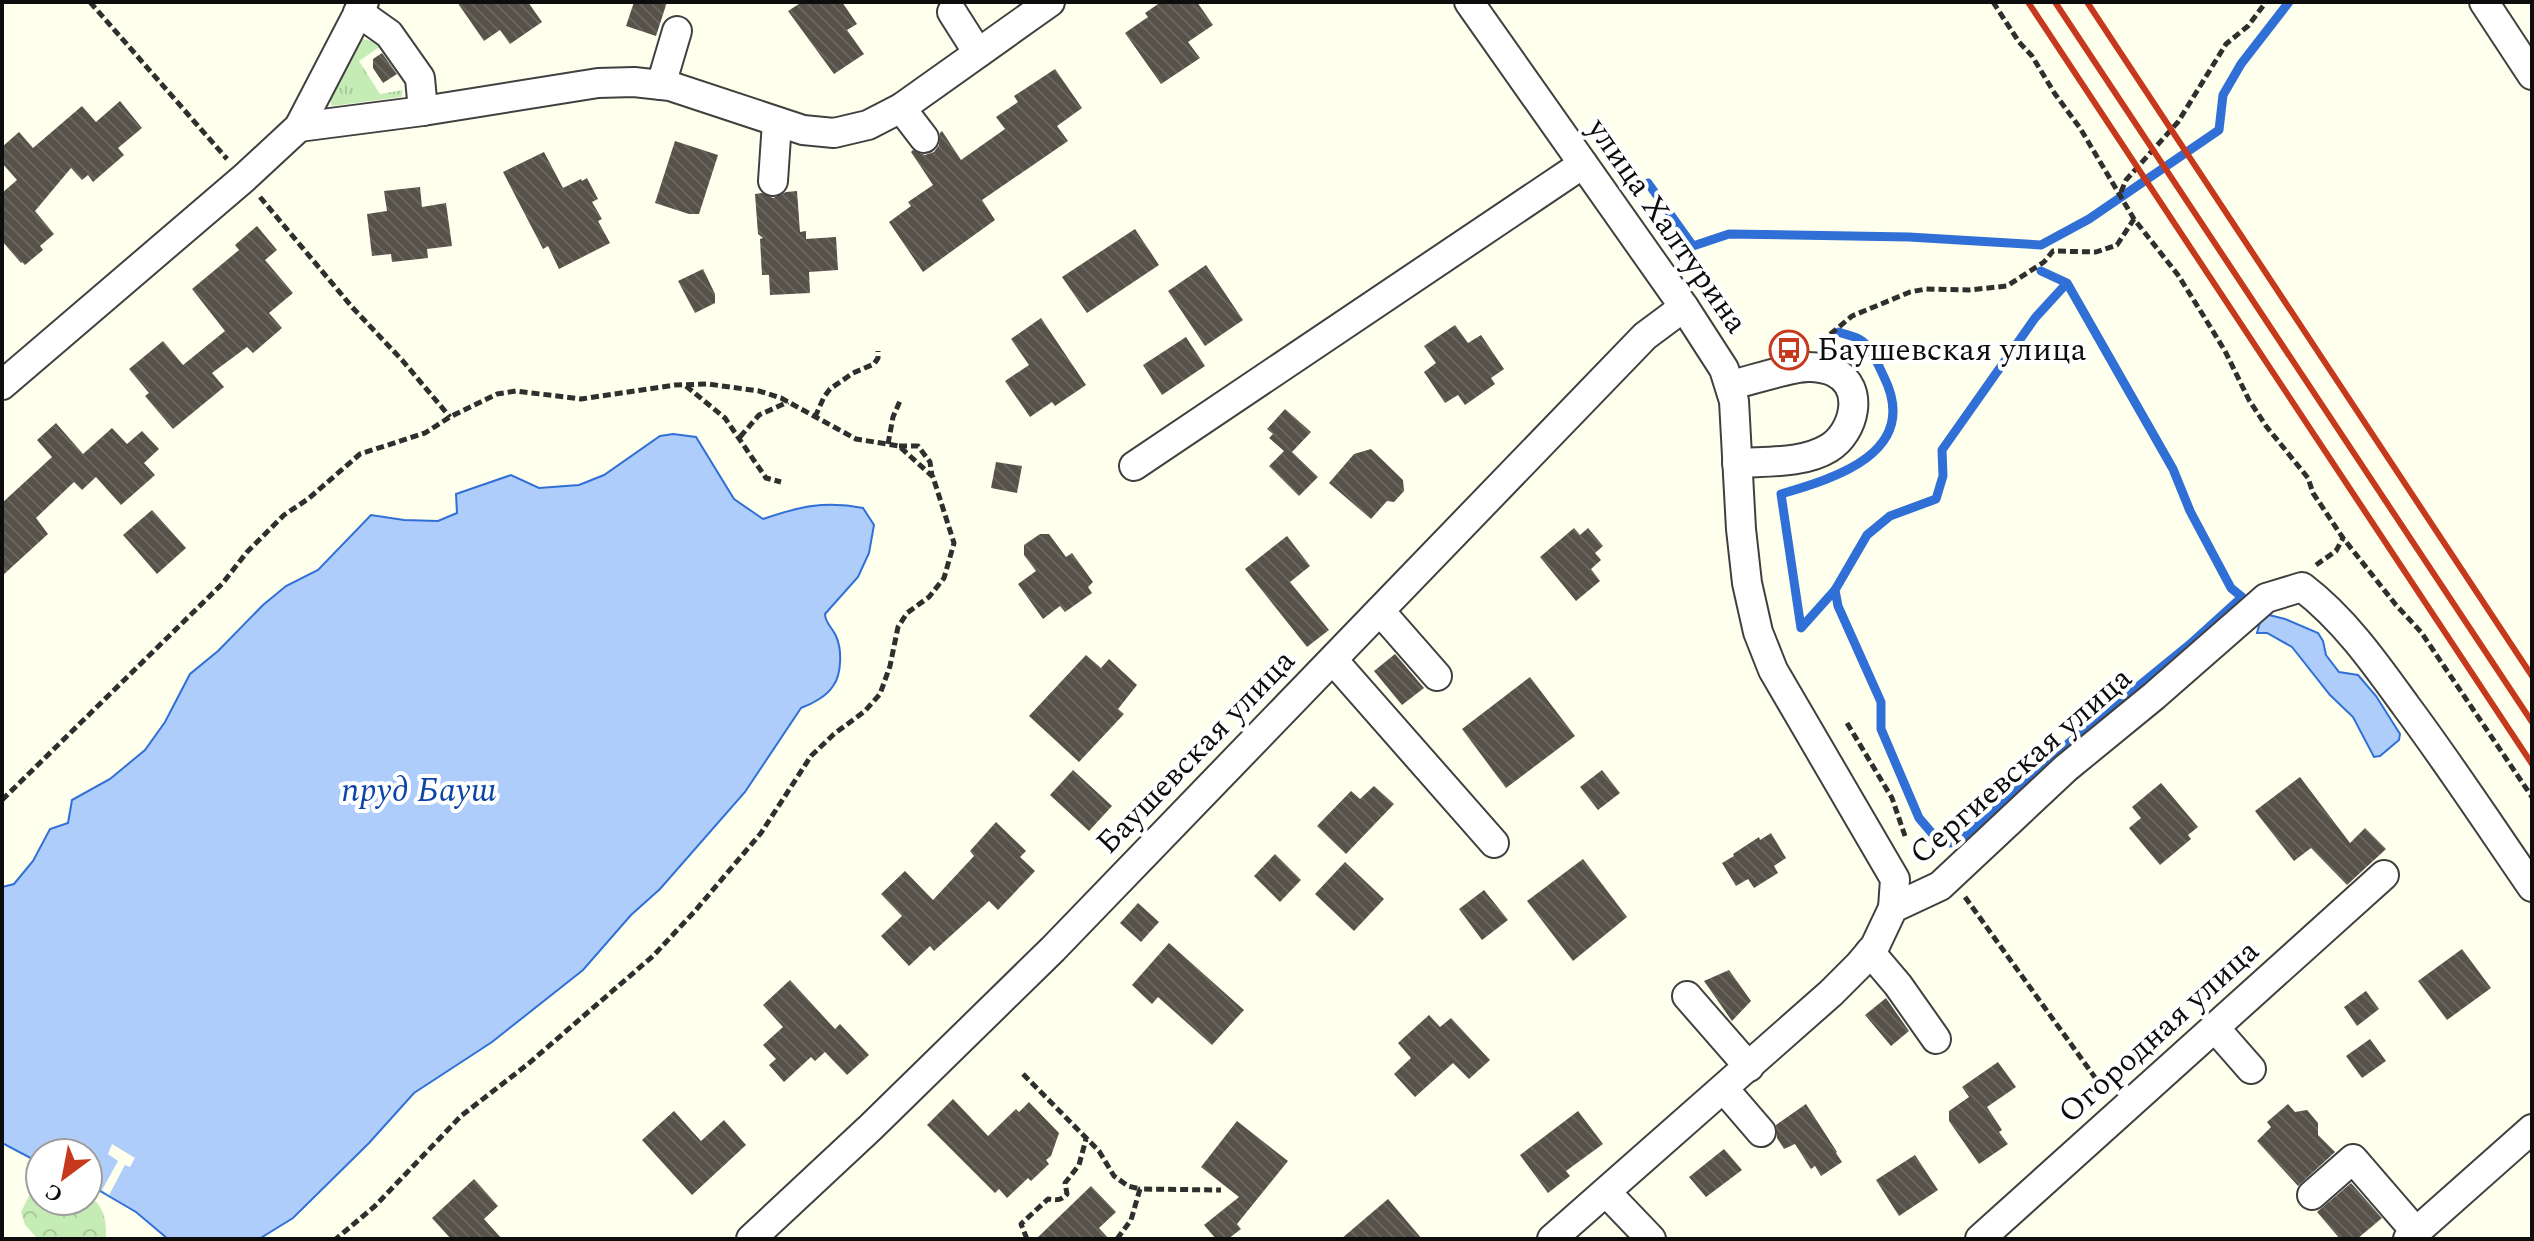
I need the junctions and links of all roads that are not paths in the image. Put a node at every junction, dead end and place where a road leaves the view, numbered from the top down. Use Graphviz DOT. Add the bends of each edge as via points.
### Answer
graph roads {
  1 [pos="1050,2"];
  2 [pos="1469,2"];
  3 [pos="2484,2"];
  4 [pos="361,7"];
  5 [pos="952,12"];
  6 [pos="677,31"];
  7 [pos="978,53"];
  8 [pos="2532,75"];
  9 [pos="661,85"];
  10 [pos="901,108"];
  11 [pos="423,111"];
  12 [pos="777,122"];
  13 [pos="299,127"];
  14 [pos="924,138"];
  15 [pos="1583,164"];
  16 [pos="773,181"];
  17 [pos="1684,307"];
  18 [pos="2,385"];
  19 [pos="1731,385"];
  20 [pos="1737,463"];
  21 [pos="1134,466"];
  22 [pos="1380,611"];
  23 [pos="1333,660"];
  24 [pos="1437,676"];
  25 [pos="1494,843"];
  26 [pos="2384,875"];
  27 [pos="2532,887"];
  28 [pos="1893,908"];
  29 [pos="1870,952"];
  30 [pos="1687,996"];
  31 [pos="2215,1028"];
  32 [pos="1936,1039"];
  33 [pos="1749,1067"];
  34 [pos="2251,1069"];
  35 [pos="1724,1089"];
  36 [pos="2532,1129"];
  37 [pos="1761,1132"];
  38 [pos="1606,1192"];
  39 [pos="2312,1195"];
  40 [pos="2412,1236"];
  41 [pos="757,1237"];
  42 [pos="1552,1239"];
  43 [pos="1651,1239"];
  44 [pos="1980,1239"];
  1 -- 7 [label="street"];
  2 -- 15 [label="street, улица Халтурина"];
  3 -- 8 [label="street"];
  4 -- 11 [label="street" via="389,34 420,78"];
  4 -- 13 [label="street"];
  5 -- 7 [label="street"];
  6 -- 9 [label="street"];
  7 -- 10 [label="street"];
  9 -- 11 [label="street" via="598,83"];
  9 -- 12 [label="street"];
  10 -- 12 [label="street" via="868,125 834,133"];
  10 -- 14 [label="street"];
  11 -- 13 [label="street"];
  12 -- 16 [label="street"];
  13 -- 18 [label="street"];
  15 -- 17 [label="street, улица Халтурина"];
  15 -- 21 [label="street"];
  17 -- 19 [label="street, улица Халтурина"];
  17 -- 22 [label="street, Баушевская улица" via="1645,336"];
  19 -- 20 [label="street, улица Халтурина"];
  19 -- 20 [label="street" via="1807,366 1835,372 1851,388 1855,408 1846,432 1829,448 1800,458"];
  20 -- 28 [label="street, улица Халтурина" via="1747,583 1758,632 1773,670 1895,879"];
  22 -- 23 [label="street, Баушевская улица"];
  22 -- 24 [label="street"];
  23 -- 25 [label="street"];
  23 -- 41 [label="street, Баушевская улица" via="1053,949"];
  26 -- 31 [label="street, Огородная улица"];
  27 -- 28 [label="street, Сергиевская улица" via="2383,675 2327,606 2302,587 2266,598 2066,768 1940,886"];
  28 -- 29 [label="street"];
  29 -- 32 [label="street"];
  29 -- 33 [label="street"];
  30 -- 33 [label="street"];
  31 -- 34 [label="street"];
  31 -- 44 [label="street, Огородная улица"];
  33 -- 35 [label="street"];
  35 -- 37 [label="street"];
  35 -- 38 [label="street"];
  36 -- 40 [label="street"];
  38 -- 42 [label="street"];
  38 -- 43 [label="street"];
  39 -- 40 [label="street" via="2353,1159"];
}
